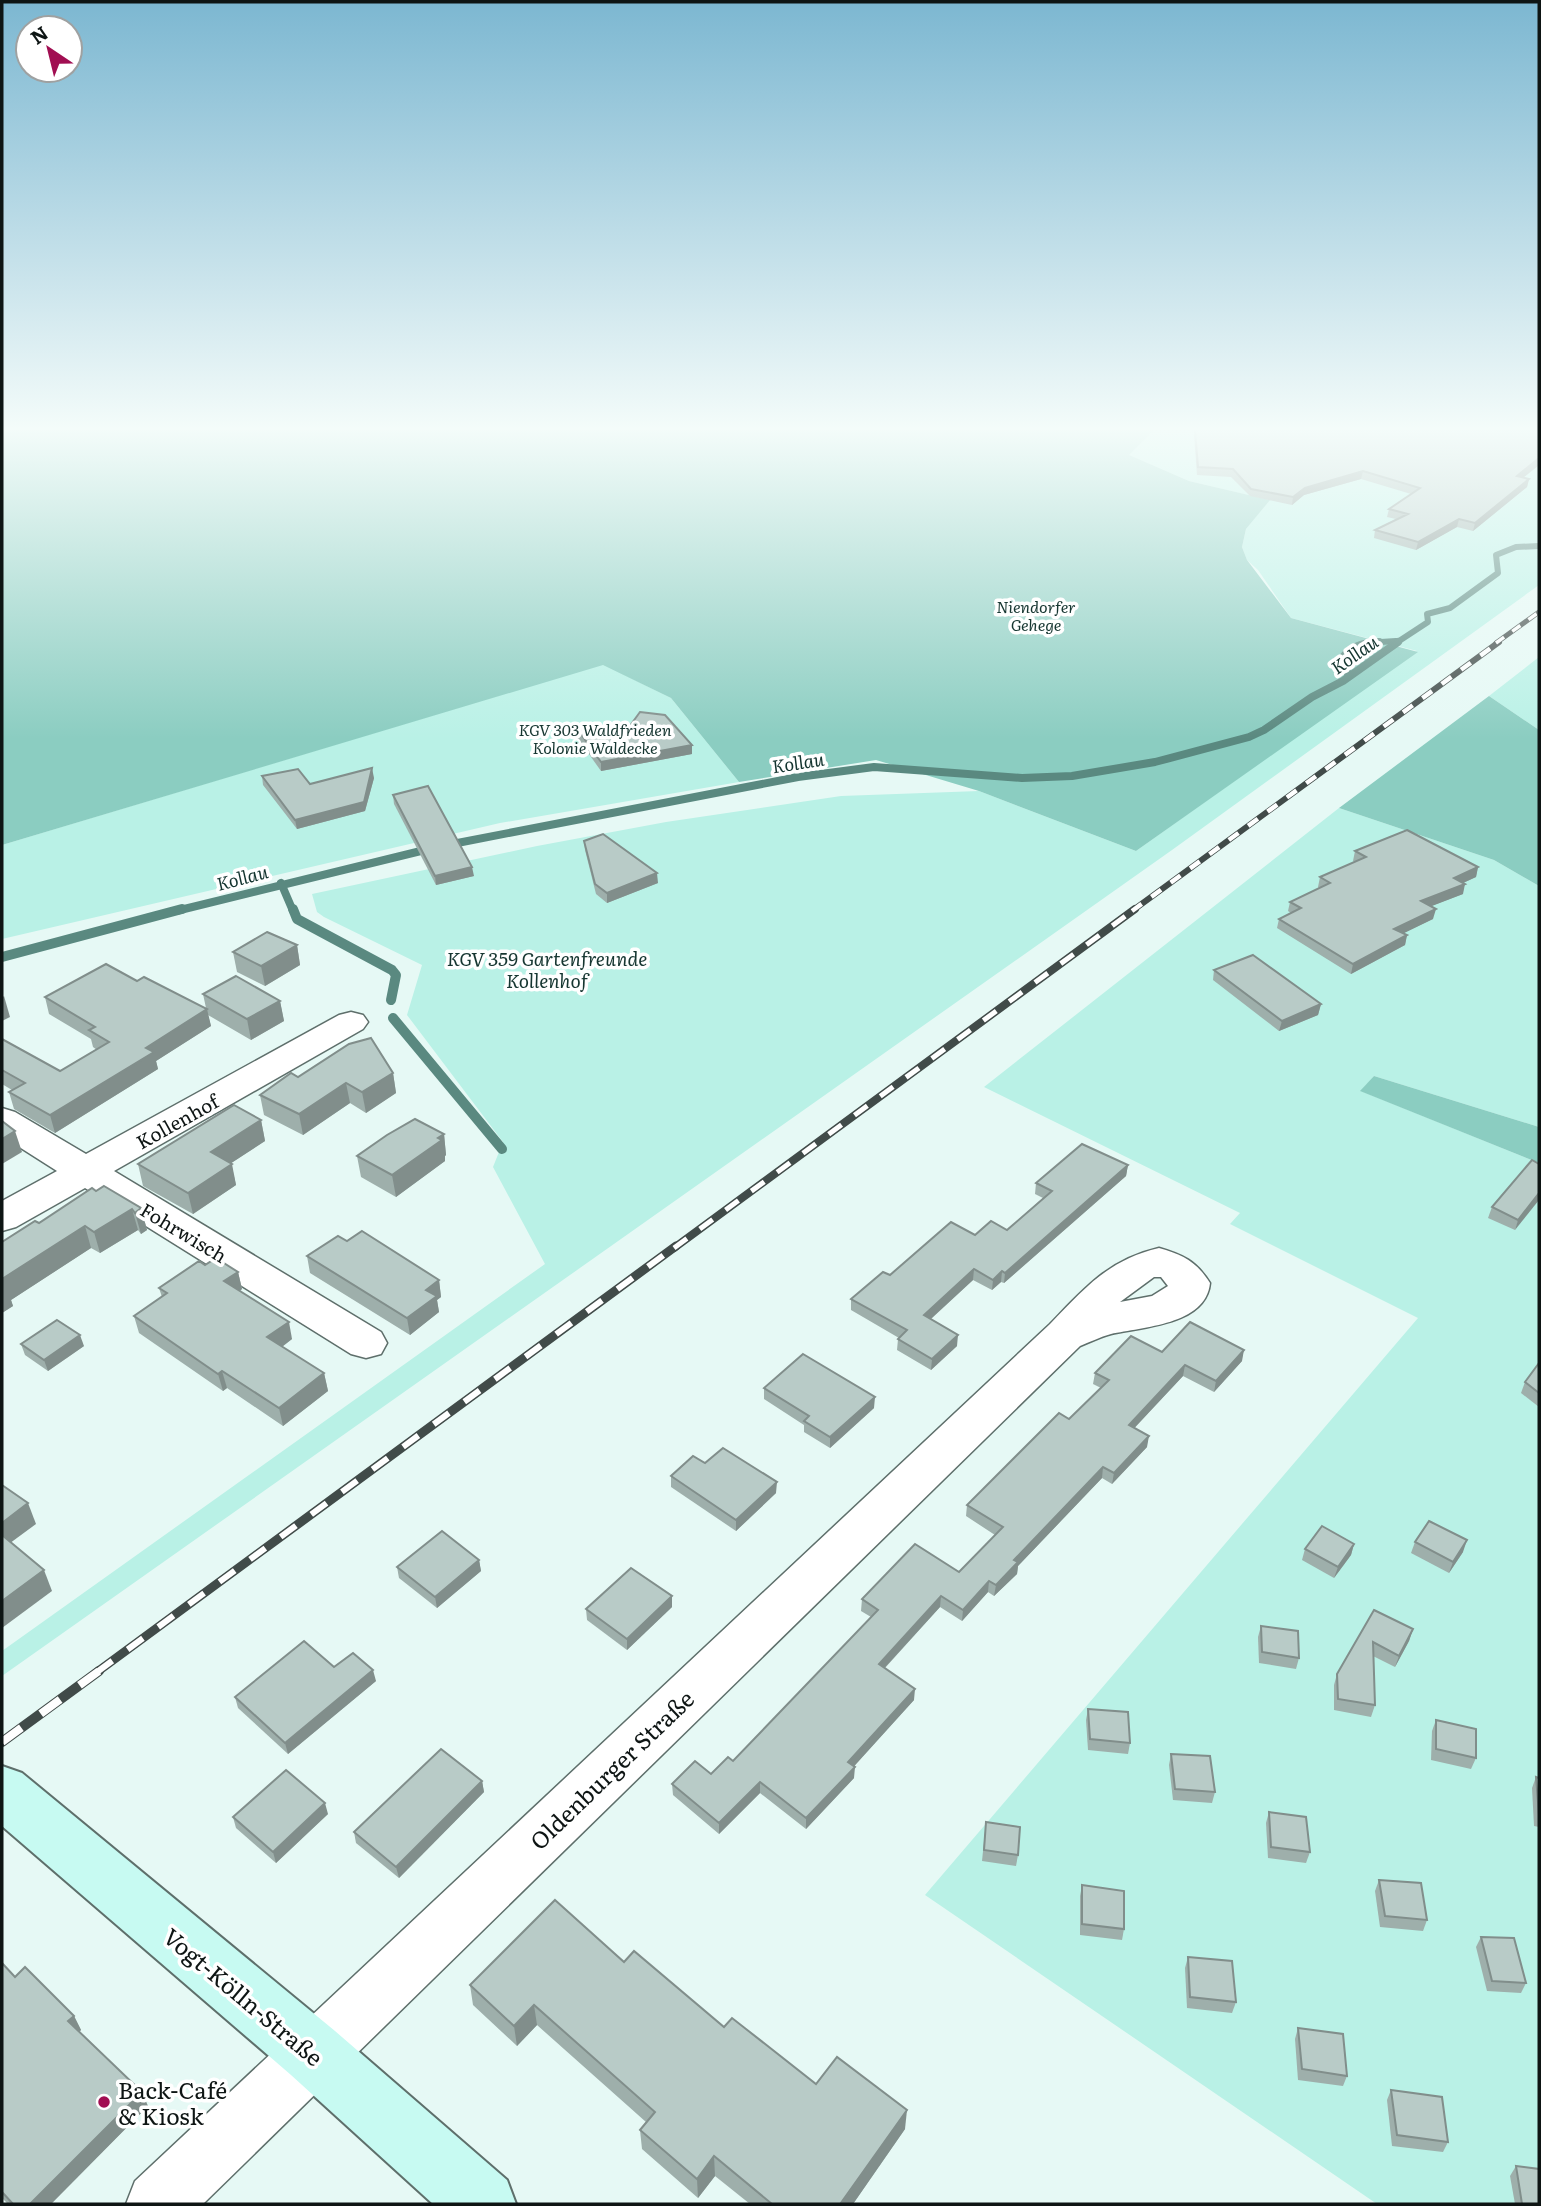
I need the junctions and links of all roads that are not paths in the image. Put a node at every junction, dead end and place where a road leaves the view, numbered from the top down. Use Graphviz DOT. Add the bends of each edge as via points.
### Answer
graph roads {
  1 [pos="351,1022"];
  2 [pos="2,1121"];
  3 [pos="86,1172"];
  4 [pos="2,1219"];
  5 [pos="1065,1335"];
  6 [pos="366,1343"];
  7 [pos="2,1791"];
  8 [pos="313,2053"];
  9 [pos="158,2204"];
  10 [pos="483,2204"];
  1 -- 3 [label="street, Kollenhof"];
  2 -- 3 [label="street, Fohrwisch"];
  3 -- 4 [label="street, Kollenhof"];
  3 -- 6 [label="street, Fohrwisch"];
  5 -- 8 [label="street, Oldenburger Straße"];
  7 -- 8 [label="street, Vogt-Kölln-Straße"];
  8 -- 9 [label="street, Oldenburger Straße"];
  8 -- 10 [label="street, Vogt-Kölln-Straße"];
}
